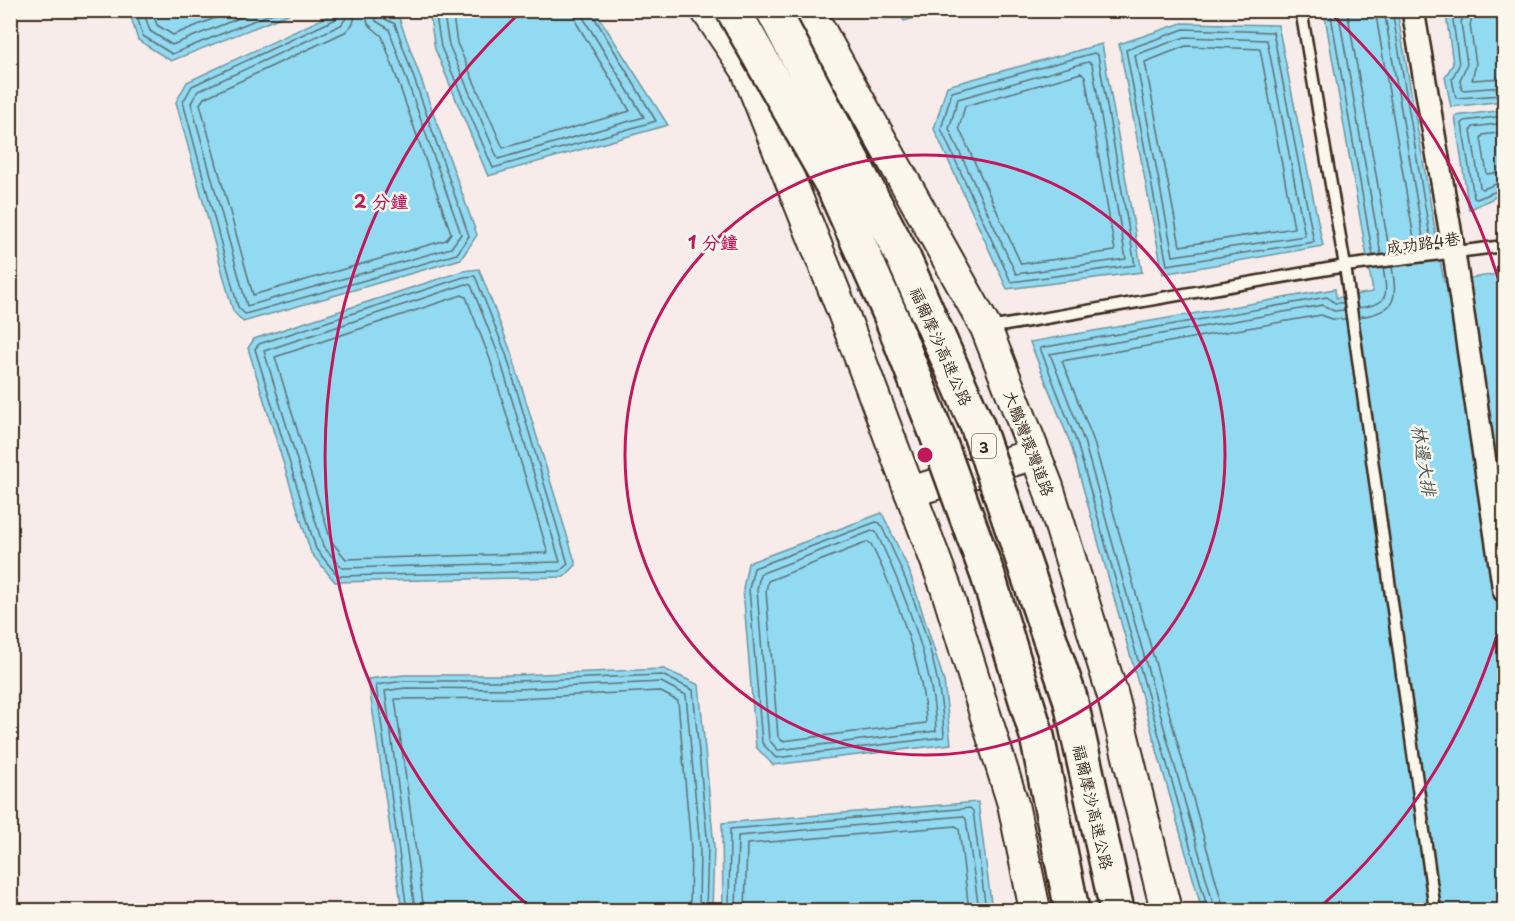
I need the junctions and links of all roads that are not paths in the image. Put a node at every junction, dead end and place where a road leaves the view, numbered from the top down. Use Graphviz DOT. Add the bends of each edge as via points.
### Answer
graph roads {
  1 [pos="706,10"];
  2 [pos="733,10"];
  3 [pos="773,10"];
  4 [pos="809,10"];
  5 [pos="1301,10"];
  6 [pos="1413,10"];
  7 [pos="1504,246"];
  8 [pos="1446,254"];
  9 [pos="1351,266"];
  10 [pos="986,328"];
  11 [pos="1035,454"];
  12 [pos="910,492"];
  13 [pos="1504,591"];
  14 [pos="1035,910"];
  15 [pos="1072,910"];
  16 [pos="1117,910"];
  17 [pos="1166,910"];
  18 [pos="1435,910"];
  1 -- 12 [label="street" via="746,69"];
  2 -- 15 [label="highway, bridge" via="834,188 890,314 937,435 988,576 1036,736"];
  3 -- 16 [label="highway, 福爾摩沙高速公路 / 3, bridge" via="903,257 977,425 1070,698"];
  4 -- 10 [label="street, 大鵬灣環灣道路"];
  5 -- 9 [label="lane"];
  6 -- 8 [label="street"];
  7 -- 8 [label="lane, 成功路4巷"];
  8 -- 9 [label="lane, 成功路4巷"];
  8 -- 13 [label="street"];
  9 -- 10 [label="lane, 成功路4巷"];
  9 -- 18 [label="lane"];
  10 -- 11 [label="street, 大鵬灣環灣道路"];
  11 -- 12 [label="street"];
  11 -- 17 [label="street, 大鵬灣環灣道路" via="1113,696"];
  12 -- 14 [label="street" via="946,588 1013,804"];
}
